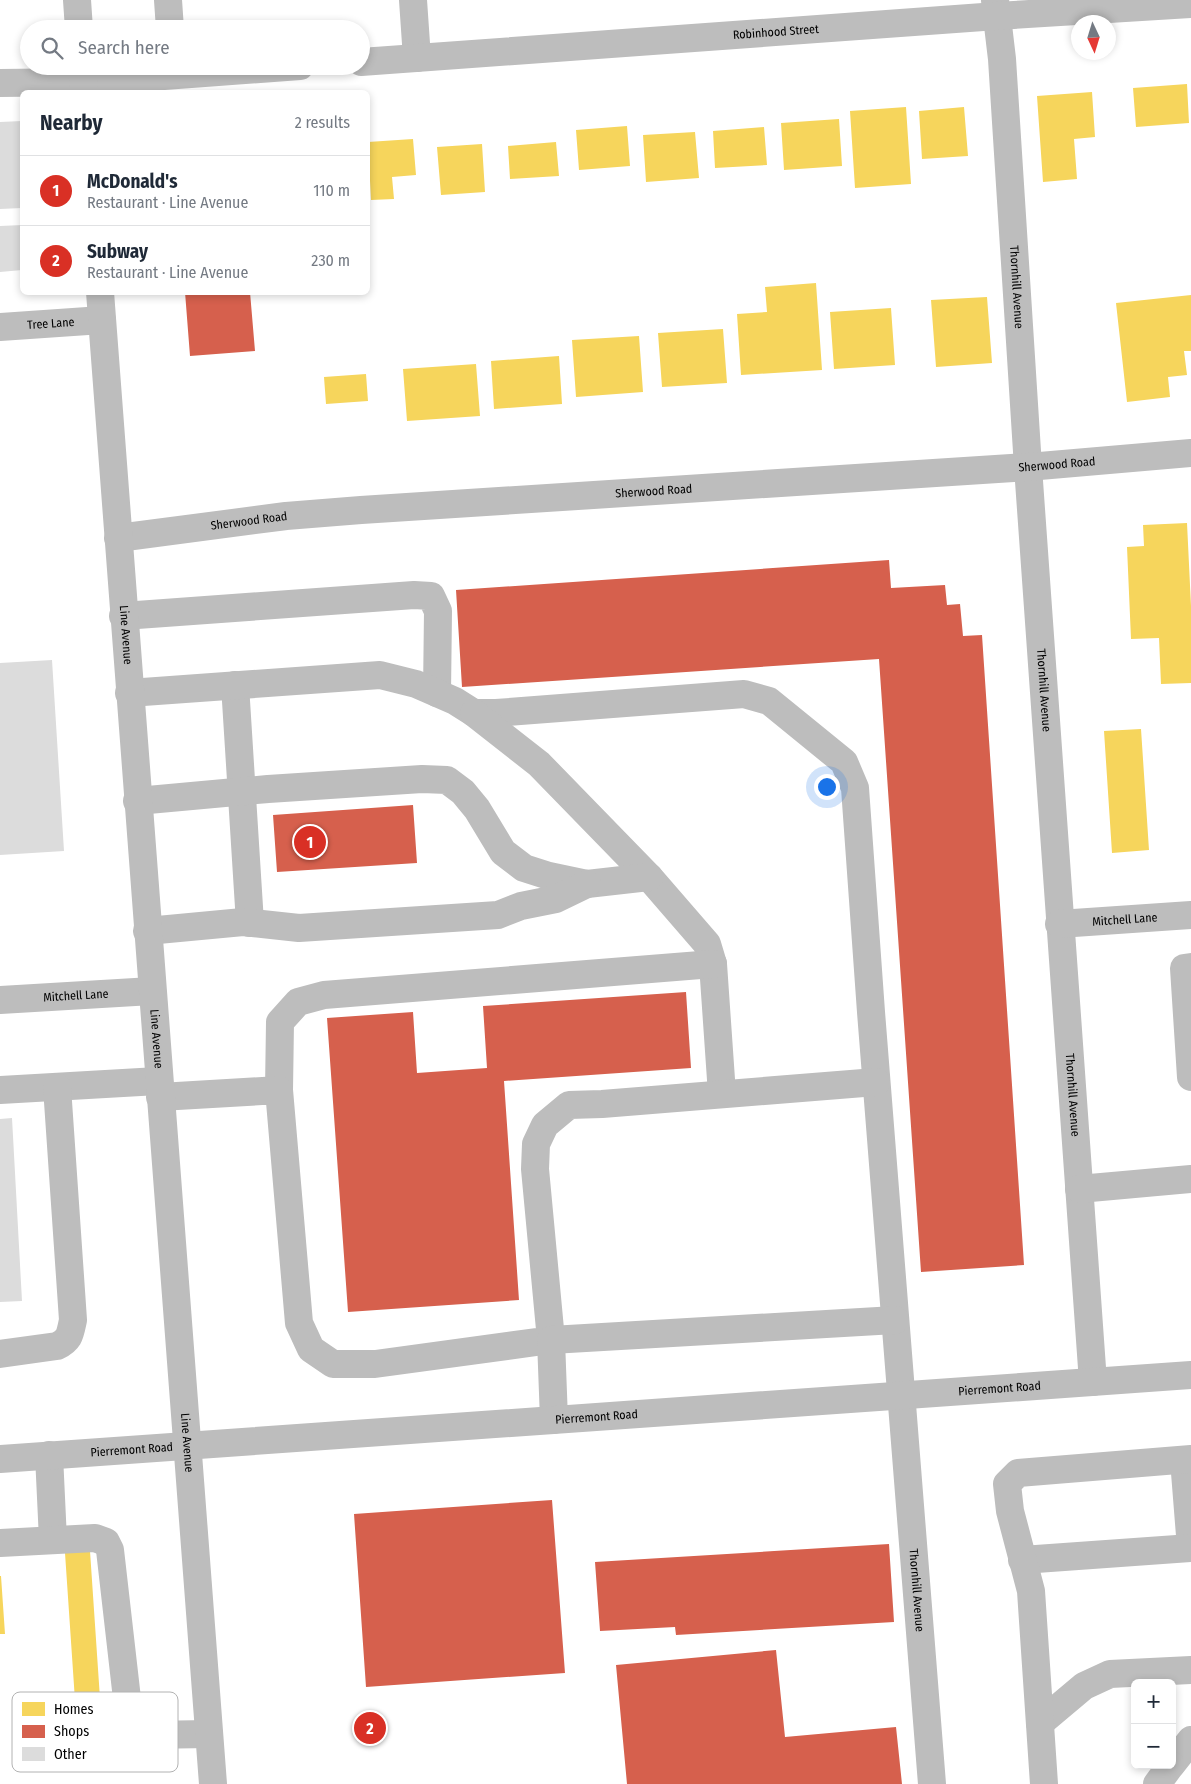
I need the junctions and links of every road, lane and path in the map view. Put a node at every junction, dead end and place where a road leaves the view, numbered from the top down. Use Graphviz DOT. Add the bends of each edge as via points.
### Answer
graph roads {
  1 [pos="77,0"];
  2 [pos="168,0"];
  3 [pos="413,0"];
  4 [pos="1191,4"];
  5 [pos="996,8"];
  6 [pos="79,20"];
  7 [pos="169,20"];
  8 [pos="417,58"];
  9 [pos="370,61"];
  10 [pos="134,75"];
  11 [pos="83,80"];
  12 [pos="0,83"];
  13 [pos="100,295"];
  14 [pos="102,320"];
  15 [pos="0,327"];
  16 [pos="1191,454"];
  17 [pos="1028,467"];
  18 [pos="118,538"];
  19 [pos="123,616"];
  20 [pos="235,685"];
  21 [pos="129,693"];
  22 [pos="455,703"];
  23 [pos="241,792"];
  24 [pos="137,801"];
  25 [pos="649,877"];
  26 [pos="587,884"];
  27 [pos="1191,915"];
  28 [pos="250,923"];
  29 [pos="1059,924"];
  30 [pos="147,931"];
  31 [pos="713,964"];
  32 [pos="1191,967"];
  33 [pos="152,991"];
  34 [pos="0,1000"];
  35 [pos="1191,1077"];
  36 [pos="876,1082"];
  37 [pos="58,1087"];
  38 [pos="159,1089"];
  39 [pos="0,1090"];
  40 [pos="278,1090"];
  41 [pos="722,1094"];
  42 [pos="1191,1179"];
  43 [pos="1079,1189"];
  44 [pos="895,1320"];
  45 [pos="551,1340"];
  46 [pos="0,1354"];
  47 [pos="1191,1375"];
  48 [pos="1092,1382"];
  49 [pos="901,1397"];
  50 [pos="554,1420"];
  51 [pos="186,1446"];
  52 [pos="49,1455"];
  53 [pos="0,1458"];
  54 [pos="1187,1460"];
  55 [pos="53,1540"];
  56 [pos="0,1543"];
  57 [pos="1191,1548"];
  58 [pos="1022,1560"];
  59 [pos="1191,1670"];
  60 [pos="126,1692"];
  61 [pos="1040,1723"];
  62 [pos="209,1734"];
  63 [pos="178,1735"];
  64 [pos="1191,1740"];
  65 [pos="1176,1760"];
  66 [pos="1169,1769"];
  67 [pos="213,1784"];
  68 [pos="932,1784"];
  69 [pos="1044,1784"];
  70 [pos="1157,1784"];
  1 -- 6 [label="street"];
  2 -- 7 [label="street"];
  3 -- 8 [label="street"];
  4 -- 5 [label="street, Robinhood Street"];
  5 -- 8 [label="street, Robinhood Street"];
  5 -- 17 [label="street, Thornhill Avenue"];
  8 -- 9 [label="street, Robinhood Street"];
  10 -- 11 [label="street"];
  11 -- 12 [label="street"];
  13 -- 14 [label="street, Line Avenue"];
  14 -- 15 [label="street, Tree Lane"];
  14 -- 18 [label="street, Line Avenue"];
  16 -- 17 [label="street, Sherwood Road"];
  17 -- 18 [label="street, Sherwood Road" via="361,510 286,516"];
  17 -- 29 [label="street, Thornhill Avenue"];
  18 -- 19 [label="street, Line Avenue"];
  19 -- 21 [label="street, Line Avenue"];
  19 -- 22 [label="street" via="431,596 438,612"];
  20 -- 21 [label="street"];
  20 -- 22 [label="street" via="380,674 416,684"];
  20 -- 23 [label="street"];
  21 -- 24 [label="street, Line Avenue"];
  22 -- 25 [label="street" via="539,764"];
  22 -- 36 [label="street, Thornhill Avenue" via="496,713 744,694 769,701 844,762 855,788"];
  23 -- 24 [label="street"];
  23 -- 26 [label="street" via="447,780 463,792 503,852 517,863 549,876"];
  23 -- 28 [label="street"];
  24 -- 30 [label="street, Line Avenue"];
  25 -- 26 [label="street"];
  25 -- 31 [label="street" via="707,944"];
  26 -- 28 [label="street" via="556,899 521,906 498,915 299,928"];
  27 -- 29 [label="street, Mitchell Lane"];
  28 -- 30 [label="street"];
  29 -- 43 [label="street, Thornhill Avenue"];
  30 -- 33 [label="street, Line Avenue"];
  31 -- 40 [label="street" via="324,995 298,1002 280,1022"];
  31 -- 41 [label="street"];
  32 -- 35 [label="street" via="1184,968"];
  33 -- 34 [label="street, Mitchell Lane"];
  33 -- 38 [label="street, Line Avenue"];
  36 -- 41 [label="street"];
  36 -- 44 [label="street, Thornhill Avenue"];
  37 -- 38 [label="street"];
  37 -- 39 [label="street"];
  37 -- 46 [label="street" via="72,1320 70,1333 66,1342 57,1346"];
  38 -- 40 [label="street"];
  38 -- 51 [label="street, Line Avenue"];
  40 -- 45 [label="street" via="299,1323 311,1349 333,1364 375,1364"];
  41 -- 45 [label="street" via="569,1105 545,1125 536,1144 535,1169"];
  42 -- 43 [label="street"];
  43 -- 48 [label="street, Thornhill Avenue"];
  44 -- 45 [label="street"];
  44 -- 49 [label="street, Thornhill Avenue"];
  45 -- 50 [label="street"];
  47 -- 48 [label="street, Pierremont Road"];
  48 -- 49 [label="street, Pierremont Road"];
  49 -- 50 [label="street, Pierremont Road"];
  49 -- 68 [label="street, Thornhill Avenue"];
  50 -- 51 [label="street, Pierremont Road"];
  51 -- 52 [label="street, Pierremont Road"];
  51 -- 62 [label="street, Line Avenue"];
  52 -- 53 [label="street, Pierremont Road"];
  52 -- 55 [label="street"];
  54 -- 57 [label="street"];
  54 -- 58 [label="street" via="1018,1473 1007,1484"];
  55 -- 56 [label="street"];
  55 -- 60 [label="street" via="95,1538 106,1542 110,1550"];
  57 -- 58 [label="street"];
  58 -- 61 [label="street" via="1031,1591"];
  59 -- 61 [label="street" via="1110,1674 1084,1686"];
  61 -- 69 [label="street"];
  62 -- 63 [label="street"];
  62 -- 67 [label="street, Line Avenue"];
  64 -- 65 [label="street"];
  66 -- 70 [label="street"];
}
